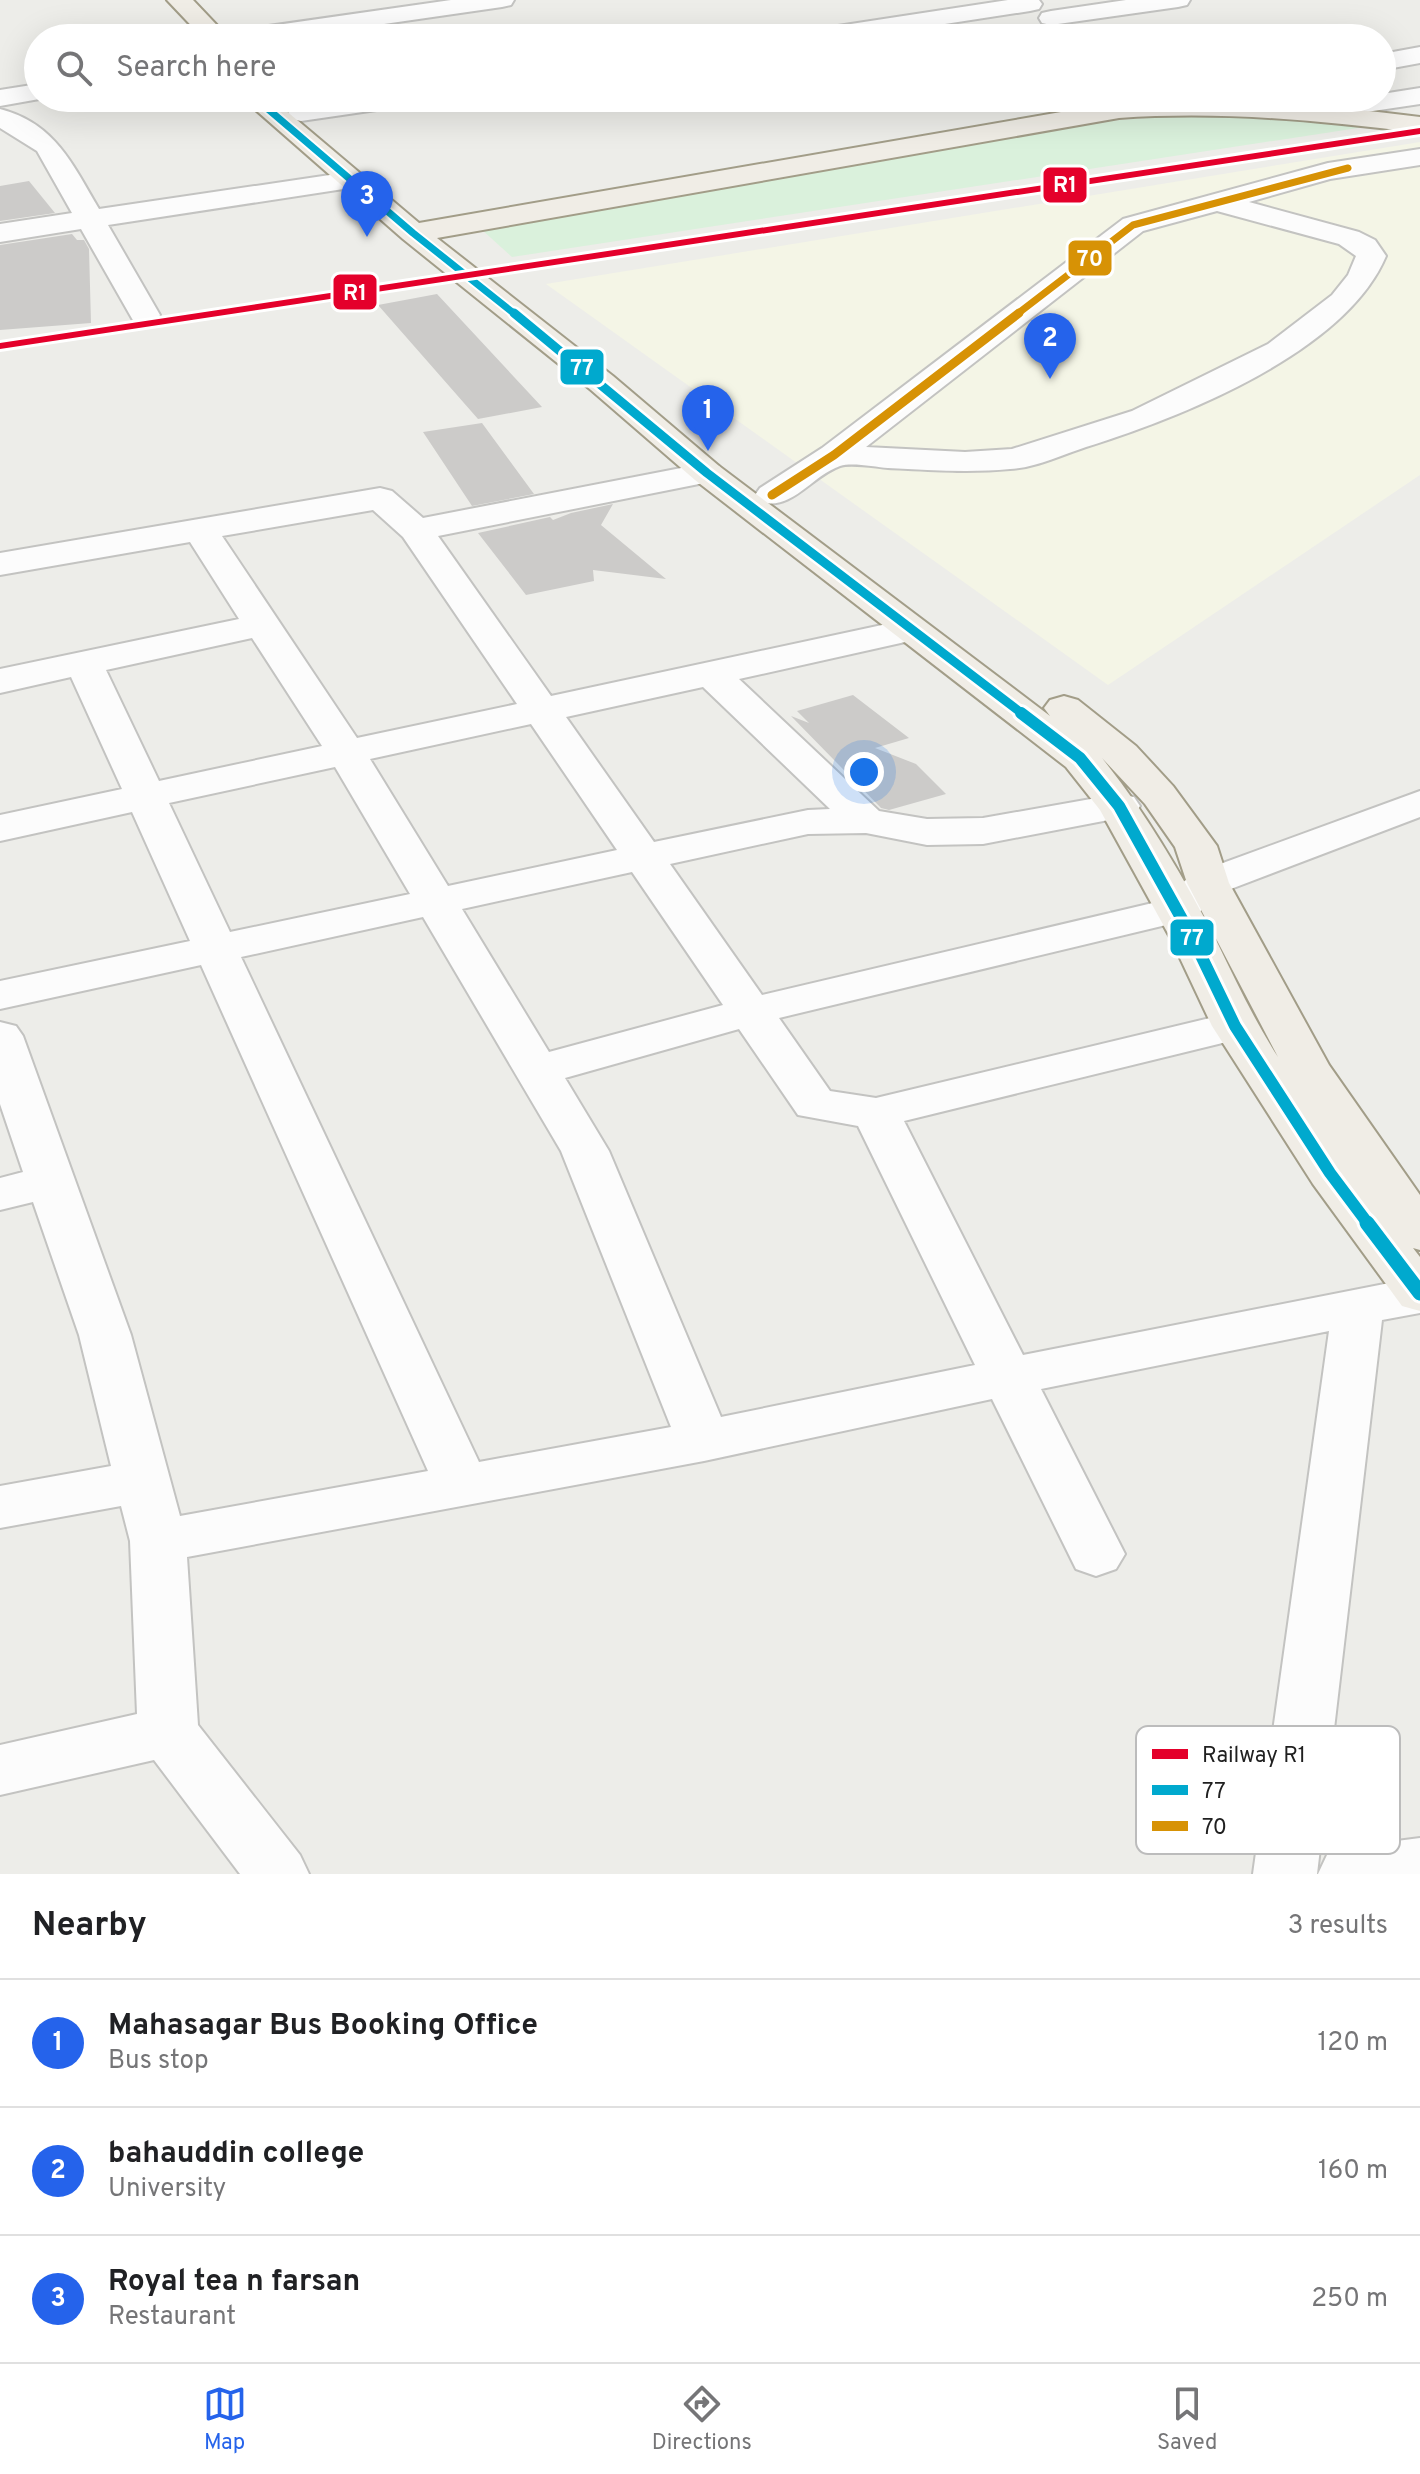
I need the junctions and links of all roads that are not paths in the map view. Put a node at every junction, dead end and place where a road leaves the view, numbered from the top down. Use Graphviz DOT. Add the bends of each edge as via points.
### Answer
graph roads {
  1 [pos="154,0"];
  2 [pos="179,0"];
  3 [pos="502,0"];
  4 [pos="1178,0"];
  5 [pos="1026,2"];
  6 [pos="456,3"];
  7 [pos="1051,18"];
  8 [pos="177,24"];
  9 [pos="203,24"];
  10 [pos="323,24"];
  11 [pos="891,24"];
  12 [pos="1061,24"];
  13 [pos="1420,55"];
  14 [pos="1396,59"];
  15 [pos="24,94"];
  16 [pos="1420,96"];
  17 [pos="0,98"];
  18 [pos="1396,100"];
  19 [pos="271,112"];
  20 [pos="299,112"];
  21 [pos="1107,112"];
  22 [pos="1326,112"];
  23 [pos="0,117"];
  24 [pos="1420,125"];
  25 [pos="1420,157"];
  26 [pos="350,180"];
  27 [pos="1218,202"];
  28 [pos="90,221"];
  29 [pos="426,230"];
  30 [pos="0,233"];
  31 [pos="145,315"];
  32 [pos="834,455"];
  33 [pos="707,473"];
  34 [pos="772,495"];
  35 [pos="200,530"];
  36 [pos="416,530"];
  37 [pos="0,564"];
  38 [pos="262,625"];
  39 [pos="910,630"];
  40 [pos="84,663"];
  41 [pos="713,675"];
  42 [pos="0,681"];
  43 [pos="542,712"];
  44 [pos="347,754"];
  45 [pos="146,797"];
  46 [pos="1420,803"];
  47 [pos="1119,806"];
  48 [pos="866,821"];
  49 [pos="0,828"];
  50 [pos="643,857"];
  51 [pos="1192,896"];
  52 [pos="435,902"];
  53 [pos="216,948"];
  54 [pos="0,995"];
  55 [pos="751,1011"];
  56 [pos="1235,1026"];
  57 [pos="0,1036"];
  58 [pos="536,1071"];
  59 [pos="876,1113"];
  60 [pos="51,1181"];
  61 [pos="0,1194"];
  62 [pos="1420,1233"];
  63 [pos="1420,1294"];
  64 [pos="1358,1307"];
  65 [pos="1007,1377"];
  66 [pos="704,1441"];
  67 [pos="143,1481"];
  68 [pos="462,1485"];
  69 [pos="0,1507"];
  70 [pos="158,1541"];
  71 [pos="1096,1554"];
  72 [pos="1304,1726"];
  73 [pos="168,1732"];
  74 [pos="0,1770"];
  75 [pos="1288,1854"];
  76 [pos="1420,1865"];
  77 [pos="277,1874"];
  78 [pos="1285,1874"];
  79 [pos="1350,1874"];
  1 -- 8 [label="main road"];
  2 -- 9 [label="main road"];
  3 -- 6 [label="street"];
  4 -- 7 [label="street"];
  5 -- 7 [label="street"];
  5 -- 11 [label="street"];
  6 -- 10 [label="street"];
  7 -- 12 [label="street"];
  13 -- 14 [label="street"];
  15 -- 17 [label="street"];
  16 -- 18 [label="street"];
  19 -- 26 [label="main road"];
  20 -- 29 [label="main road"];
  21 -- 29 [label="main road"];
  22 -- 24 [label="main road"];
  23 -- 28 [label="street" via="48,146"];
  25 -- 27 [label="street" via="1328,171"];
  26 -- 28 [label="street"];
  26 -- 29 [label="main road"];
  27 -- 32 [label="street" via="1133,225"];
  27 -- 32 [label="street" via="1365,246 1371,256 1362,277 1343,301 1279,351 1144,418 1015,459 965,462"];
  28 -- 30 [label="street"];
  28 -- 31 [label="street"];
  29 -- 33 [label="main road"];
  29 -- 34 [label="main road" via="501,272"];
  32 -- 34 [label="street"];
  33 -- 36 [label="street"];
  33 -- 39 [label="main road"];
  34 -- 51 [label="main road" via="1122,755 1196,846"];
  35 -- 36 [label="street" via="380,498"];
  35 -- 37 [label="street"];
  35 -- 38 [label="street"];
  36 -- 43 [label="street"];
  38 -- 40 [label="street"];
  38 -- 44 [label="street"];
  39 -- 41 [label="street"];
  39 -- 47 [label="main road" via="1080,758"];
  40 -- 42 [label="street"];
  40 -- 45 [label="street"];
  41 -- 43 [label="street"];
  41 -- 48 [label="street"];
  43 -- 44 [label="street"];
  43 -- 50 [label="street"];
  44 -- 45 [label="street"];
  44 -- 52 [label="street"];
  45 -- 49 [label="street"];
  45 -- 53 [label="street"];
  46 -- 51 [label="street"];
  47 -- 48 [label="street" via="983,831 927,832"];
  47 -- 51 [label="main road"];
  48 -- 50 [label="street" via="808,822"];
  50 -- 52 [label="street"];
  50 -- 55 [label="street"];
  51 -- 55 [label="street"];
  51 -- 56 [label="main road"];
  51 -- 62 [label="main road"];
  52 -- 53 [label="street"];
  52 -- 58 [label="street"];
  53 -- 54 [label="street"];
  53 -- 68 [label="street"];
  55 -- 58 [label="street"];
  55 -- 59 [label="street" via="815,1104"];
  56 -- 59 [label="street"];
  56 -- 63 [label="main road" via="1330,1173"];
  57 -- 60 [label="street"];
  58 -- 66 [label="street" via="585,1151"];
  59 -- 65 [label="street"];
  60 -- 61 [label="street"];
  60 -- 67 [label="street" via="105,1335"];
  63 -- 64 [label="street"];
  64 -- 65 [label="street"];
  64 -- 72 [label="street"];
  65 -- 66 [label="street"];
  65 -- 71 [label="street"];
  66 -- 68 [label="street"];
  67 -- 69 [label="street"];
  67 -- 70 [label="street"];
  68 -- 70 [label="street"];
  70 -- 73 [label="street"];
  73 -- 74 [label="street"];
  73 -- 77 [label="street"];
  75 -- 78 [label="street"];
  76 -- 79 [label="street"];
}
